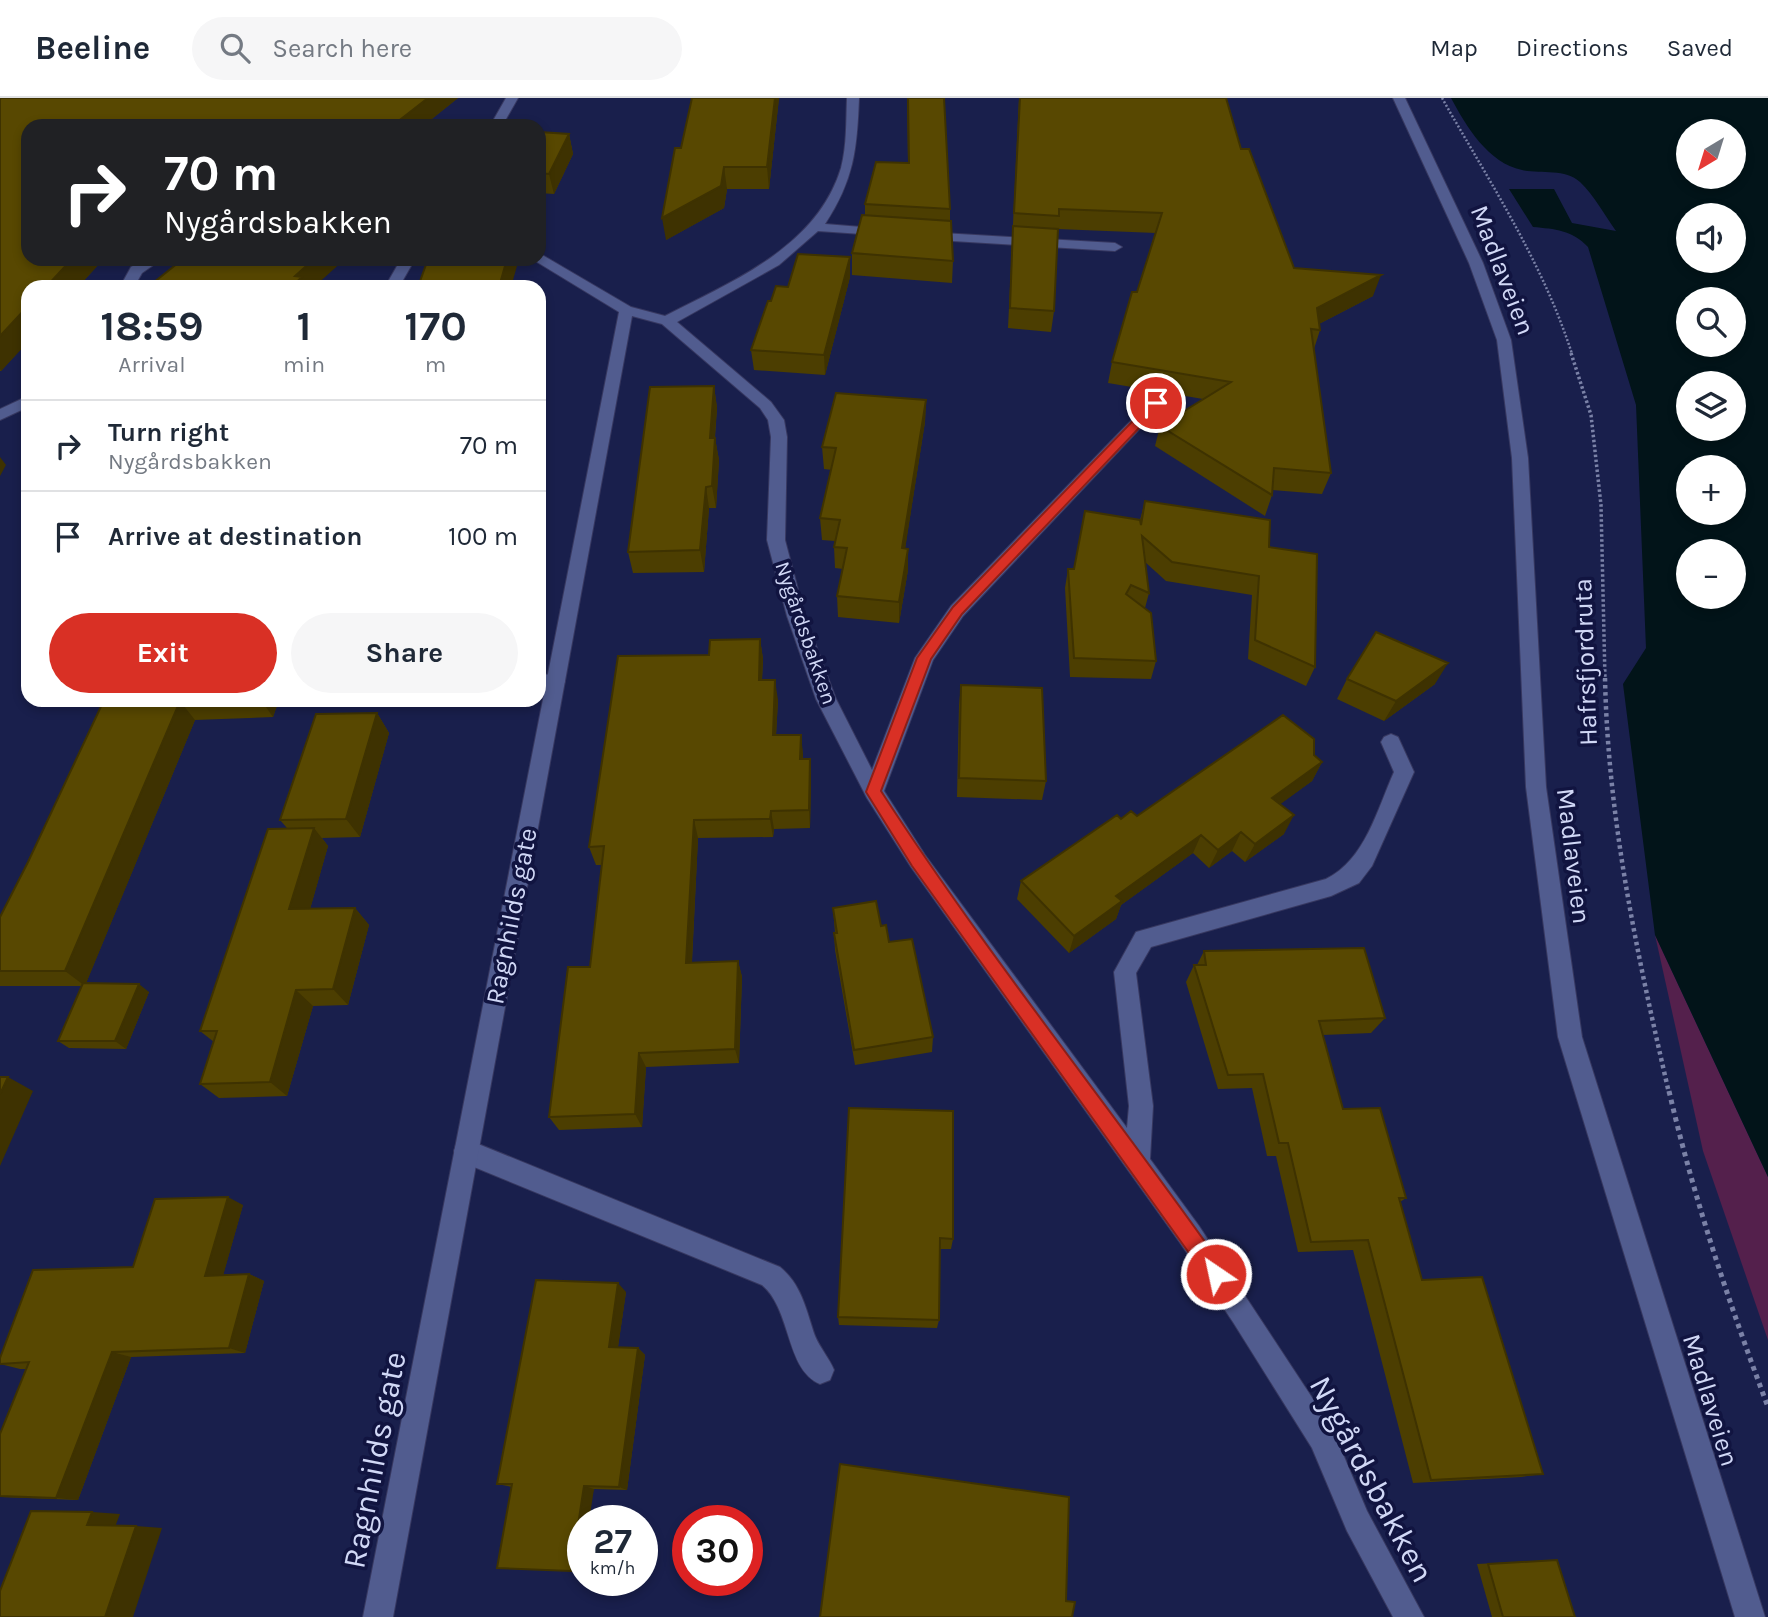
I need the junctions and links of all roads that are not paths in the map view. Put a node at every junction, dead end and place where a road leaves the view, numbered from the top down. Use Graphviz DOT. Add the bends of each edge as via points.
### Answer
graph roads {
  1 [pos="512,98"];
  2 [pos="853,98"];
  3 [pos="1399,98"];
  4 [pos="500,119"];
  5 [pos="817,226"];
  6 [pos="1115,247"];
  7 [pos="546,263"];
  8 [pos="143,266"];
  9 [pos="131,280"];
  10 [pos="626,310"];
  11 [pos="667,321"];
  12 [pos="1156,403"];
  13 [pos="21,404"];
  14 [pos="0,415"];
  15 [pos="547,682"];
  16 [pos="543,707"];
  17 [pos="1391,742"];
  18 [pos="874,792"];
  19 [pos="466,1151"];
  20 [pos="1137,1161"];
  21 [pos="820,1370"];
  22 [pos="378,1617"];
  23 [pos="1409,1617"];
  24 [pos="1750,1617"];
  1 -- 4 [label="street"];
  2 -- 5 [label="street" via="847,170"];
  3 -- 24 [label="street, Madlaveien" via="1476,263 1504,340 1520,458 1536,787 1570,1037"];
  5 -- 6 [label="street"];
  5 -- 11 [label="street" via="775,261"];
  7 -- 10 [label="street, Nygårdsbakken"];
  8 -- 9 [label="street"];
  10 -- 11 [label="street, Nygårdsbakken"];
  10 -- 15 [label="street, Ragnhilds gate"];
  11 -- 18 [label="street, Nygårdsbakken" via="748,388 776,420 776,540 796,616 826,699"];
  12 -- 18 [label="street" via="957,611 924,658"];
  13 -- 14 [label="street"];
  16 -- 19 [label="street, Ragnhilds gate"];
  17 -- 20 [label="street" via="1404,772 1365,860 1351,877 1331,887 1144,939 1125,972 1141,1106"];
  18 -- 20 [label="street, Nygårdsbakken" via="918,861"];
  19 -- 21 [label="street" via="771,1276 789,1295 804,1343"];
  19 -- 22 [label="street, Ragnhilds gate"];
  20 -- 23 [label="street, Nygårdsbakken" via="1322,1438 1357,1521"];
}
